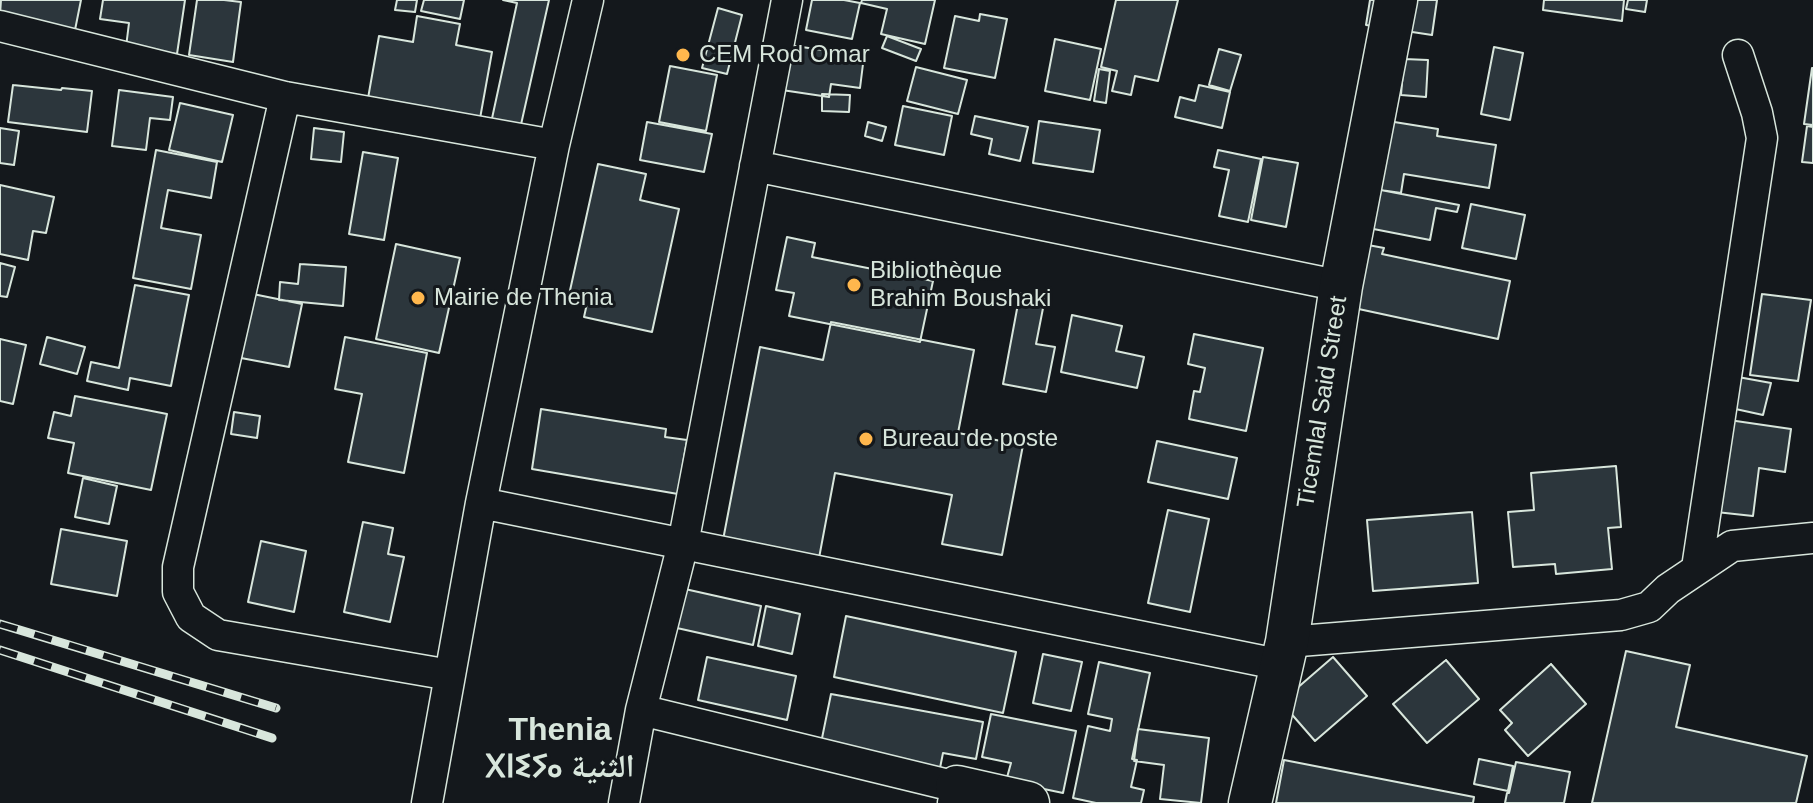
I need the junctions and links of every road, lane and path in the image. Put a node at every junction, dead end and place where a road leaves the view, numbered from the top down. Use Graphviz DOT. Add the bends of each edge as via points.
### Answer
graph roads {
  1 [pos="588,0"];
  2 [pos="787,0"];
  3 [pos="1396,0"];
  4 [pos="0,26"];
  5 [pos="1738,55"];
  6 [pos="285,97"];
  7 [pos="554,145"];
  8 [pos="755,166"];
  9 [pos="1341,286"];
  10 [pos="481,503"];
  11 [pos="1813,538"];
  12 [pos="683,544"];
  13 [pos="1697,568"];
  14 [pos="1284,654"];
  15 [pos="450,675"];
  16 [pos="641,710"];
  17 [pos="955,795"];
  18 [pos="427,803"];
  19 [pos="624,803"];
  20 [pos="1028,803"];
  21 [pos="1250,803"];
  1 -- 7 [label="street"];
  2 -- 8 [label="street"];
  3 -- 9 [label="main road, Ticemlal Said Street"];
  4 -- 6 [label="street"];
  5 -- 13 [label="street" via="1762,138"];
  6 -- 7 [label="street"];
  6 -- 15 [label="street" via="178,567 178,592 191,617 218,635"];
  7 -- 10 [label="street"];
  8 -- 9 [label="street"];
  8 -- 12 [label="street"];
  9 -- 14 [label="main road, Ticemlal Said Street"];
  10 -- 12 [label="street"];
  10 -- 15 [label="street"];
  11 -- 13 [label="street" via="1732,546"];
  12 -- 14 [label="street"];
  12 -- 16 [label="street"];
  13 -- 14 [label="street" via="1649,607 1621,615"];
  14 -- 21 [label="main road, Ticemlal Said Street"];
  15 -- 18 [label="street"];
  16 -- 17 [label="street"];
  16 -- 19 [label="street"];
  17 -- 20 [label="main road"];
}
